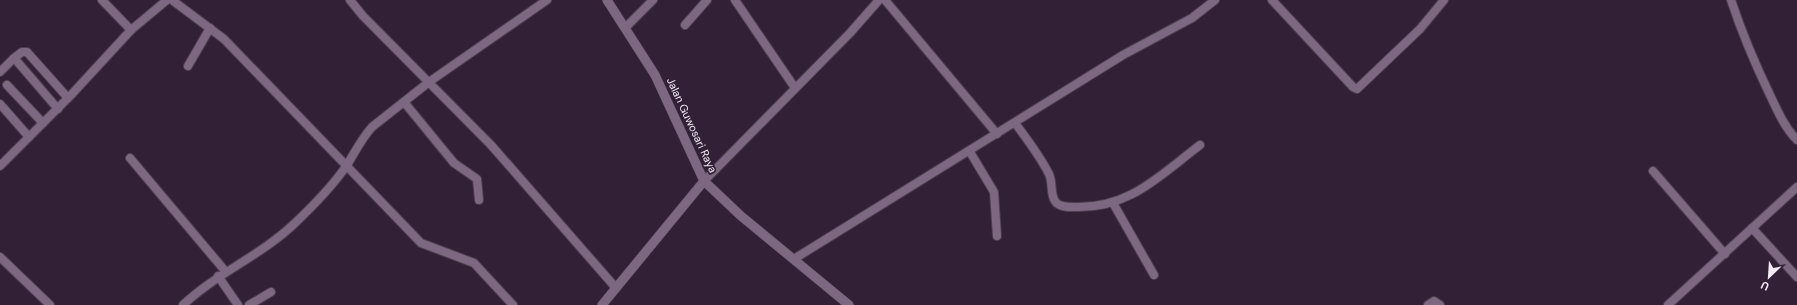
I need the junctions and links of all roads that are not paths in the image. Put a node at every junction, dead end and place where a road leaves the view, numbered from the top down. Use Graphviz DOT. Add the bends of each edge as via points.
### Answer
graph roads {
  1 [pos="102,0"];
  2 [pos="167,0"];
  3 [pos="172,0"];
  4 [pos="350,0"];
  5 [pos="547,0"];
  6 [pos="607,0"];
  7 [pos="653,0"];
  8 [pos="706,0"];
  9 [pos="735,0"];
  10 [pos="879,0"];
  11 [pos="885,0"];
  12 [pos="1215,0"];
  13 [pos="1272,0"];
  14 [pos="1444,0"];
  15 [pos="1731,0"];
  16 [pos="685,25"];
  17 [pos="626,27"];
  18 [pos="210,28"];
  19 [pos="131,30"];
  20 [pos="14,58"];
  21 [pos="188,66"];
  22 [pos="0,72"];
  23 [pos="429,82"];
  24 [pos="7,85"];
  25 [pos="795,88"];
  26 [pos="68,98"];
  27 [pos="404,102"];
  28 [pos="0,104"];
  29 [pos="58,109"];
  30 [pos="43,123"];
  31 [pos="1015,123"];
  32 [pos="997,134"];
  33 [pos="29,137"];
  34 [pos="1797,140"];
  35 [pos="1200,145"];
  36 [pos="970,152"];
  37 [pos="130,158"];
  38 [pos="346,165"];
  39 [pos="0,166"];
  40 [pos="1653,171"];
  41 [pos="704,181"];
  42 [pos="1797,187"];
  43 [pos="479,200"];
  44 [pos="1113,203"];
  45 [pos="1752,228"];
  46 [pos="997,236"];
  47 [pos="1725,254"];
  48 [pos="0,257"];
  49 [pos="794,259"];
  50 [pos="226,272"];
  51 [pos="1154,275"];
  52 [pos="218,276"];
  53 [pos="1797,277"];
  54 [pos="616,288"];
  55 [pos="271,292"];
  56 [pos="50,305"];
  57 [pos="183,305"];
  58 [pos="238,305"];
  59 [pos="249,305"];
  60 [pos="513,305"];
  61 [pos="602,305"];
  62 [pos="849,305"];
  63 [pos="1428,305"];
  64 [pos="1440,305"];
  65 [pos="1668,305"];
  1 -- 19 [label="street"];
  2 -- 19 [label="street"];
  3 -- 18 [label="street"];
  4 -- 23 [label="street"];
  5 -- 23 [label="street"];
  6 -- 17 [label="street, Jalan Guwosari Raya"];
  7 -- 17 [label="street"];
  8 -- 16 [label="street"];
  9 -- 25 [label="street"];
  10 -- 25 [label="street"];
  11 -- 32 [label="street"];
  12 -- 31 [label="street" via="1192,18 1123,55"];
  13 -- 14 [label="street" via="1357,89 1420,29"];
  15 -- 34 [label="street" via="1745,41 1769,93 1779,114"];
  17 -- 41 [label="street, Jalan Guwosari Raya" via="654,75"];
  18 -- 21 [label="street"];
  18 -- 38 [label="street" via="224,39"];
  19 -- 26 [label="street"];
  20 -- 22 [label="street"];
  20 -- 26 [label="street" via="22,52 27,52"];
  20 -- 29 [label="street"];
  23 -- 27 [label="street"];
  23 -- 54 [label="street" via="492,145"];
  24 -- 30 [label="street"];
  25 -- 41 [label="street"];
  26 -- 29 [label="street"];
  27 -- 38 [label="street" via="366,133"];
  27 -- 43 [label="street" via="454,163 477,178"];
  28 -- 33 [label="street"];
  29 -- 30 [label="street"];
  30 -- 33 [label="street"];
  31 -- 32 [label="street"];
  31 -- 44 [label="street" via="1049,175 1055,201 1059,205 1086,208"];
  32 -- 36 [label="street"];
  33 -- 39 [label="street"];
  35 -- 44 [label="street" via="1135,194"];
  36 -- 46 [label="street" via="994,192"];
  36 -- 49 [label="street"];
  37 -- 50 [label="street"];
  38 -- 50 [label="street" via="329,188 293,225 264,249"];
  38 -- 60 [label="street" via="421,243 474,263"];
  40 -- 47 [label="street"];
  41 -- 49 [label="street, Jalan Guwosari Raya" via="741,216"];
  41 -- 54 [label="street"];
  42 -- 45 [label="street"];
  44 -- 51 [label="street"];
  45 -- 47 [label="street"];
  45 -- 53 [label="street"];
  47 -- 65 [label="street"];
  48 -- 56 [label="street"];
  49 -- 62 [label="street, Jalan Guwosari Raya"];
  50 -- 52 [label="street"];
  52 -- 57 [label="street"];
  52 -- 58 [label="street"];
  54 -- 61 [label="street"];
  55 -- 59 [label="street"];
  63 -- 64 [label="street" via="1434,301"];
}
